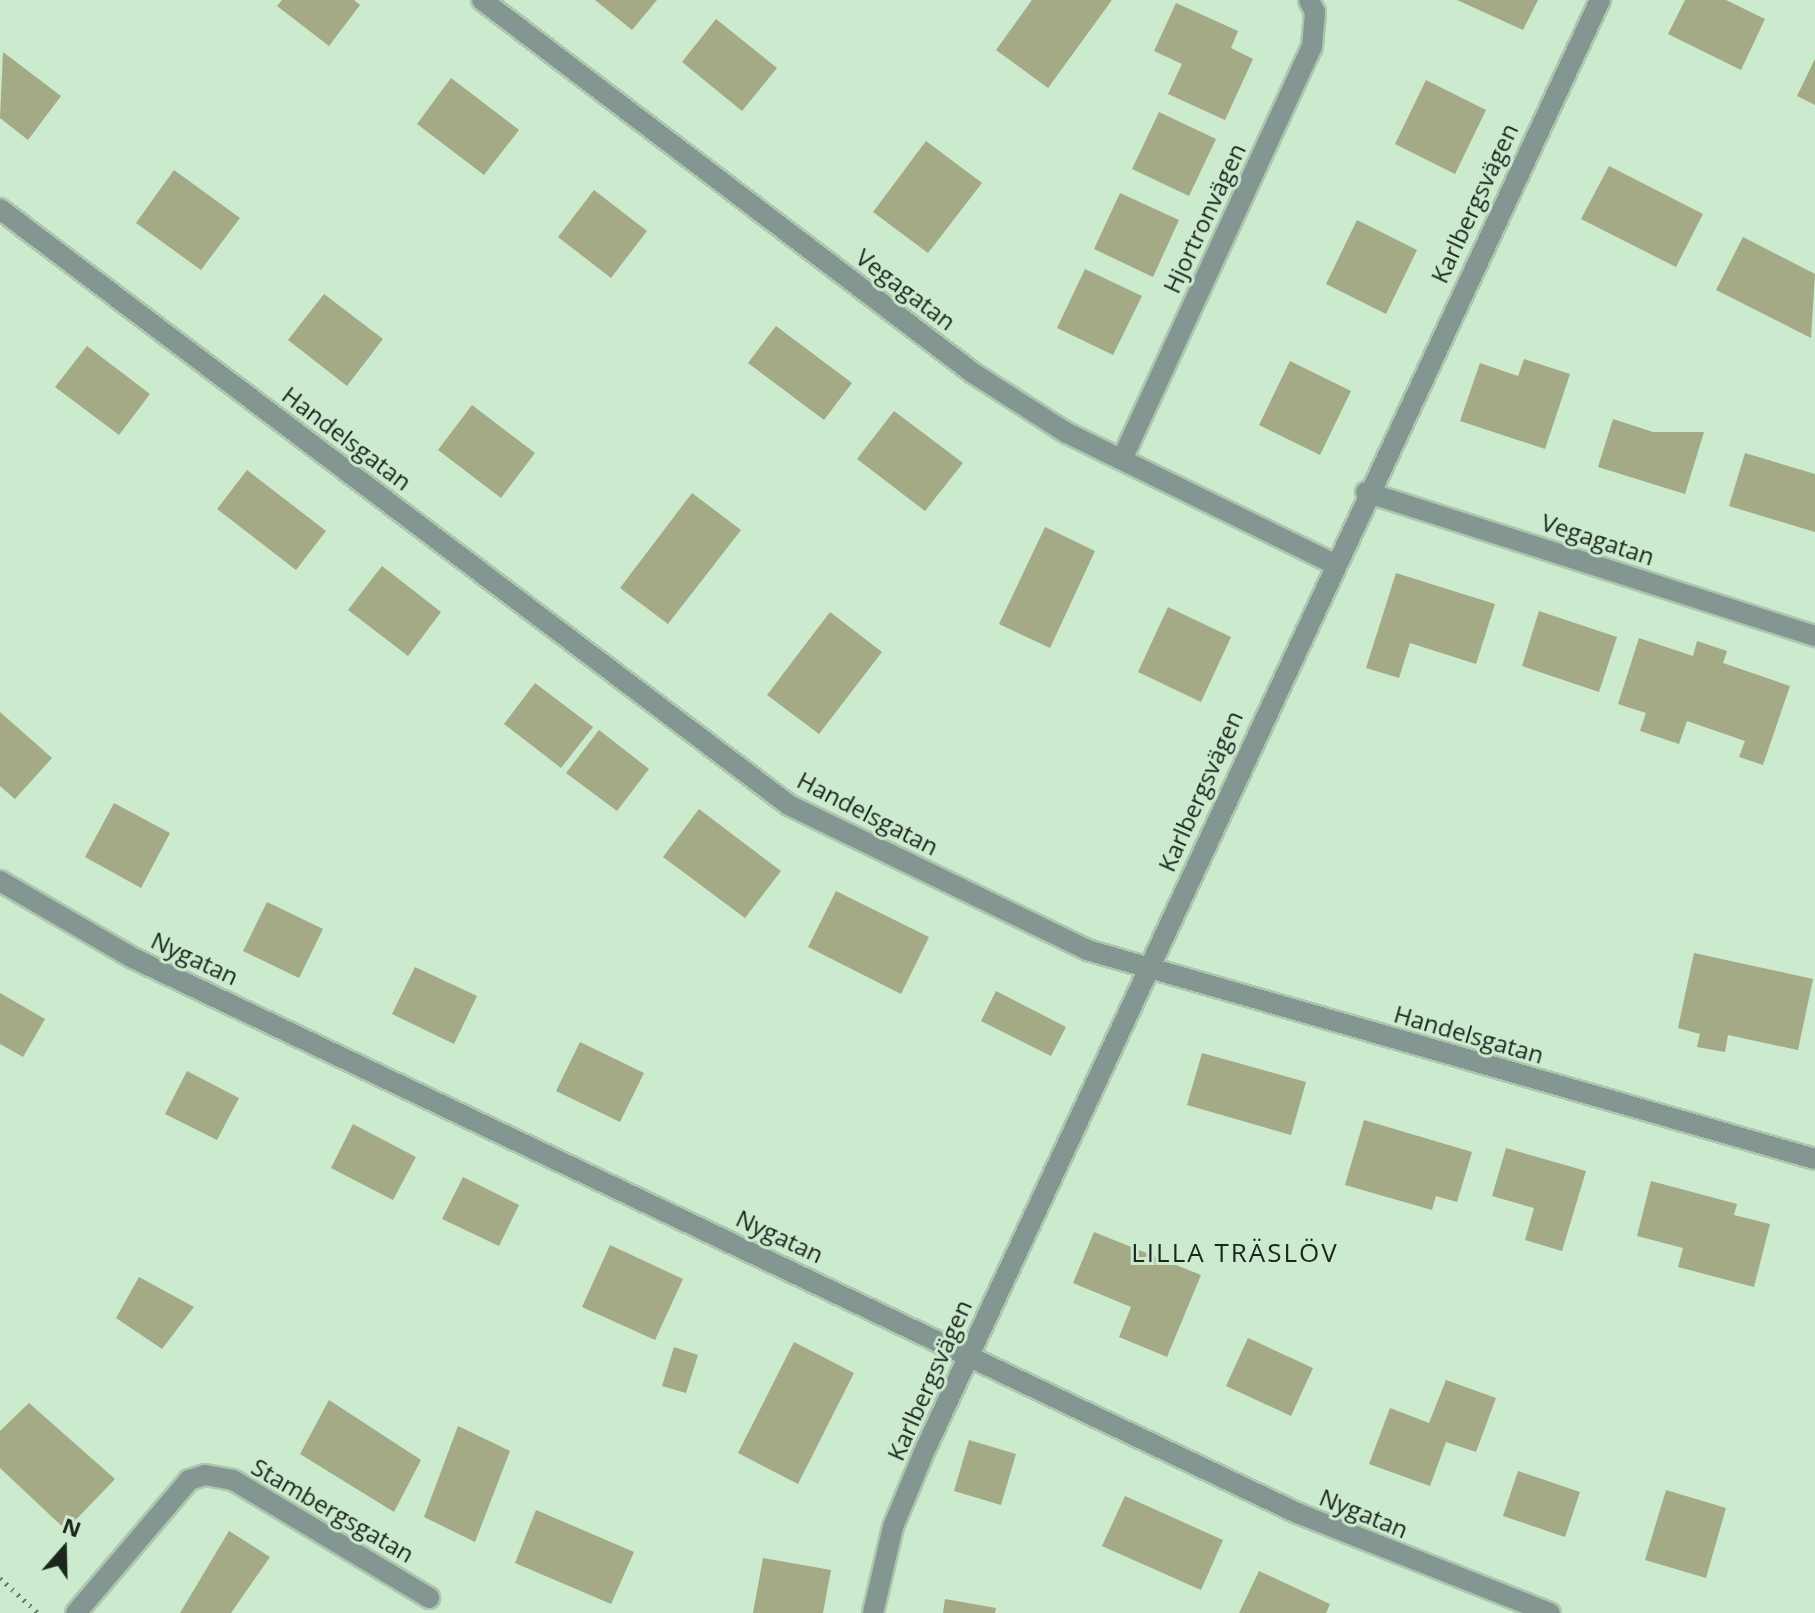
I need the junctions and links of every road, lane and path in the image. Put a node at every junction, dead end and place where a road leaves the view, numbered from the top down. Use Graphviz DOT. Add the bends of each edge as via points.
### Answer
graph roads {
  1 [pos="482,0"];
  2 [pos="1309,0"];
  3 [pos="1600,0"];
  4 [pos="0,209"];
  5 [pos="1124,455"];
  6 [pos="1366,492"];
  7 [pos="1332,563"];
  8 [pos="1815,636"];
  9 [pos="0,881"];
  10 [pos="1147,970"];
  11 [pos="1815,1159"];
  12 [pos="968,1354"];
  13 [pos="0,1578"];
  14 [pos="429,1598"];
  15 [pos="38,1613"];
  16 [pos="76,1613"];
  17 [pos="873,1613"];
  18 [pos="1550,1613"];
  1 -- 5 [label="street, Vegagatan" via="973,373 1067,433"];
  2 -- 5 [label="street, Hjortronvägen" via="1315,12 1312,47"];
  3 -- 6 [label="street, Karlbergsvägen"];
  4 -- 10 [label="street, Handelsgatan" via="789,805 1087,950"];
  5 -- 7 [label="street, Vegagatan"];
  6 -- 7 [label="street, Karlbergsvägen"];
  6 -- 8 [label="street, Vegagatan"];
  7 -- 10 [label="street, Karlbergsvägen"];
  9 -- 12 [label="street, Nygatan" via="133,958"];
  10 -- 11 [label="street, Handelsgatan"];
  10 -- 12 [label="street, Karlbergsvägen"];
  12 -- 17 [label="street, Karlbergsvägen" via="893,1527"];
  12 -- 18 [label="street, Nygatan" via="1297,1513"];
  13 -- 15 [label="path"];
  14 -- 16 [label="street, Stambergsgatan" via="233,1480 205,1475 189,1480"];
}
